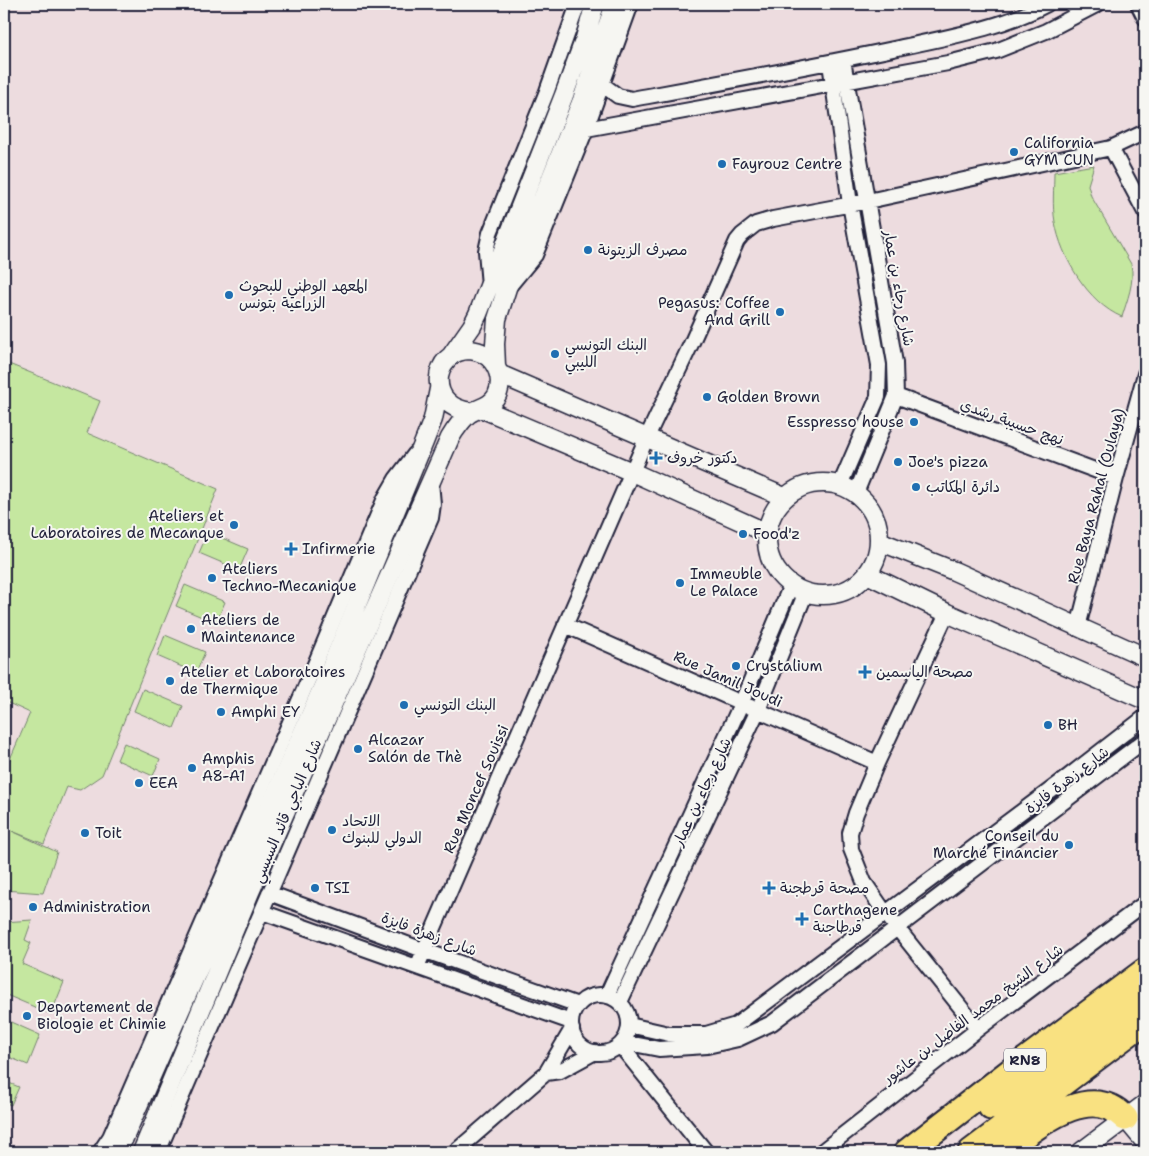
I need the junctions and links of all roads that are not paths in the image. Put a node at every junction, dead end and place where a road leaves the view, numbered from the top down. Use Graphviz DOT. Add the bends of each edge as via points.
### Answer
graph roads {
  1 [pos="578,4"];
  2 [pos="596,4"];
  3 [pos="615,4"];
  4 [pos="631,4"];
  5 [pos="1047,4"];
  6 [pos="1098,4"];
  7 [pos="1138,4"];
  8 [pos="1145,18"];
  9 [pos="837,61"];
  10 [pos="848,82"];
  11 [pos="603,85"];
  12 [pos="834,85"];
  13 [pos="586,129"];
  14 [pos="1145,132"];
  15 [pos="1110,148"];
  16 [pos="868,201"];
  17 [pos="850,204"];
  18 [pos="1145,212"];
  19 [pos="489,285"];
  20 [pos="507,288"];
  21 [pos="451,356"];
  22 [pos="498,370"];
  23 [pos="1145,374"];
  24 [pos="439,389"];
  25 [pos="896,396"];
  26 [pos="477,410"];
  27 [pos="647,437"];
  28 [pos="424,442"];
  29 [pos="632,472"];
  30 [pos="1116,478"];
  31 [pos="431,480"];
  32 [pos="848,489"];
  33 [pos="784,497"];
  34 [pos="767,533"];
  35 [pos="880,541"];
  36 [pos="867,574"];
  37 [pos="798,589"];
  38 [pos="947,613"];
  39 [pos="565,624"];
  40 [pos="1078,627"];
  41 [pos="1145,657"];
  42 [pos="1145,700"];
  43 [pos="741,704"];
  44 [pos="758,710"];
  45 [pos="1145,717"];
  46 [pos="1145,740"];
  47 [pos="878,764"];
  48 [pos="269,893"];
  49 [pos="1145,903"];
  50 [pos="262,912"];
  51 [pos="886,914"];
  52 [pos="897,928"];
  53 [pos="423,950"];
  54 [pos="416,967"];
  55 [pos="1145,971"];
  56 [pos="607,995"];
  57 [pos="1145,996"];
  58 [pos="620,1002"];
  59 [pos="578,1005"];
  60 [pos="1145,1021"];
  61 [pos="572,1025"];
  62 [pos="629,1025"];
  63 [pos="978,1029"];
  64 [pos="621,1043"];
  65 [pos="595,1052"];
  66 [pos="546,1073"];
  67 [pos="1145,1104"];
  68 [pos="1125,1118"];
  69 [pos="1145,1142"];
  70 [pos="100,1152"];
  71 [pos="115,1152"];
  72 [pos="142,1152"];
  73 [pos="158,1152"];
  74 [pos="455,1152"];
  75 [pos="706,1152"];
  76 [pos="821,1152"];
  77 [pos="907,1152"];
  78 [pos="928,1152"];
  79 [pos="971,1152"];
  80 [pos="1001,1152"];
  81 [pos="1081,1152"];
  1 -- 19 [label="street" via="490,233 486,266"];
  2 -- 19 [label="street" via="586,38"];
  3 -- 20 [label="street" via="582,100"];
  4 -- 11 [label="street"];
  5 -- 9 [label="street" via="986,27"];
  6 -- 10 [label="street" via="1046,31 996,50 948,63"];
  7 -- 8 [label="street"];
  9 -- 10 [label="street, شارع رجاء بن عمار"];
  9 -- 11 [label="street" via="632,99 618,96"];
  9 -- 12 [label="street"];
  10 -- 12 [label="street"];
  10 -- 16 [label="street, شارع رجاء بن عمار"];
  11 -- 13 [label="street"];
  12 -- 13 [label="street"];
  12 -- 17 [label="street"];
  13 -- 20 [label="street" via="535,255"];
  14 -- 15 [label="street, Rue Moncef Souissi"];
  15 -- 16 [label="street, Rue Moncef Souissi"];
  15 -- 18 [label="street"];
  16 -- 17 [label="street, Rue Moncef Souissi"];
  16 -- 25 [label="street, شارع رجاء بن عمار" via="895,363"];
  17 -- 27 [label="street, Rue Moncef Souissi" via="756,224 742,235"];
  17 -- 32 [label="street" via="879,365 879,388"];
  19 -- 21 [label="street" via="472,326"];
  20 -- 22 [label="street" via="497,319"];
  21 -- 22 [label="street" via="473,350 490,359"];
  21 -- 24 [label="street" via="441,369"];
  22 -- 26 [label="street" via="500,385 497,394 491,403"];
  22 -- 27 [label="street"];
  23 -- 30 [label="street, Rue Baya Rahal (Oulaya)"];
  24 -- 26 [label="street" via="451,406 461,411"];
  24 -- 28 [label="street"];
  25 -- 30 [label="street, نهج حسيبة رشدي"];
  25 -- 32 [label="street, شارع رجاء بن عمار"];
  26 -- 29 [label="street"];
  26 -- 31 [label="street" via="455,430"];
  27 -- 29 [label="street, Rue Moncef Souissi"];
  27 -- 33 [label="street"];
  28 -- 70 [label="street" via="385,498 110,1138"];
  28 -- 71 [label="street" via="324,684"];
  29 -- 34 [label="street"];
  29 -- 39 [label="street, Rue Moncef Souissi"];
  30 -- 40 [label="street, Rue Baya Rahal (Oulaya)"];
  31 -- 48 [label="street, شارع الباجي قائد السبسي" via="431,518"];
  31 -- 72 [label="street" via="250,892"];
  32 -- 33 [label="street" via="820,482 801,486"];
  32 -- 35 [label="street" via="869,506 877,522"];
  33 -- 34 [label="street" via="772,513"];
  34 -- 37 [label="street" via="768,553 777,571"];
  35 -- 36 [label="street" via="876,558"];
  35 -- 40 [label="street"];
  36 -- 37 [label="street" via="840,593 823,595"];
  36 -- 38 [label="street"];
  37 -- 43 [label="street, شارع رجاء بن عمار"];
  37 -- 44 [label="street, شارع رجاء بن عمار"];
  38 -- 42 [label="street"];
  38 -- 47 [label="street"];
  39 -- 43 [label="street, Rue Jamil Joudi"];
  39 -- 53 [label="street, Rue Moncef Souissi"];
  40 -- 41 [label="street"];
  43 -- 44 [label="street, Rue Jamil Joudi"];
  43 -- 56 [label="street, شارع رجاء بن عمار"];
  44 -- 47 [label="street, Rue Jamil Joudi"];
  44 -- 58 [label="street, شارع رجاء بن عمار"];
  45 -- 51 [label="street, شارع زهرة فايزة"];
  46 -- 52 [label="street, شارع زهرة فايزة"];
  47 -- 51 [label="street" via="850,833 856,865"];
  48 -- 50 [label="street, شارع الباجي قائد السبسي"];
  48 -- 53 [label="street, شارع زهرة فايزة"];
  49 -- 63 [label="street, شارع الشيخ محمد الفاضل بن عاشور"];
  50 -- 54 [label="street"];
  50 -- 73 [label="street, شارع الباجي قائد السبسي"];
  51 -- 52 [label="street"];
  51 -- 62 [label="street, شارع زهرة فايزة" via="736,1026 706,1034 669,1034"];
  52 -- 63 [label="street"];
  52 -- 64 [label="street, شارع زهرة فايزة" via="772,1023 738,1039 707,1046 659,1049"];
  53 -- 54 [label="street, Rue Moncef Souissi"];
  53 -- 59 [label="street, شارع زهرة فايزة"];
  54 -- 61 [label="street"];
  55 -- 77 [label="highway, RN8"];
  56 -- 58 [label="street"];
  56 -- 59 [label="street" via="586,998"];
  57 -- 78 [label="highway, RN8"];
  58 -- 62 [label="street" via="627,1013"];
  59 -- 61 [label="street" via="573,1012"];
  60 -- 79 [label="highway, RN8"];
  61 -- 65 [label="street" via="576,1040"];
  61 -- 66 [label="street"];
  62 -- 64 [label="street"];
  63 -- 76 [label="street, شارع الشيخ محمد الفاضل بن عاشور"];
  64 -- 65 [label="street" via="612,1050"];
  64 -- 75 [label="street"];
  65 -- 66 [label="street" via="560,1071"];
  66 -- 74 [label="street"];
  67 -- 68 [label="street"];
  68 -- 69 [label="street"];
  68 -- 80 [label="highway" via="1119,1112 1094,1104 1075,1106"];
  68 -- 81 [label="street"];
}
